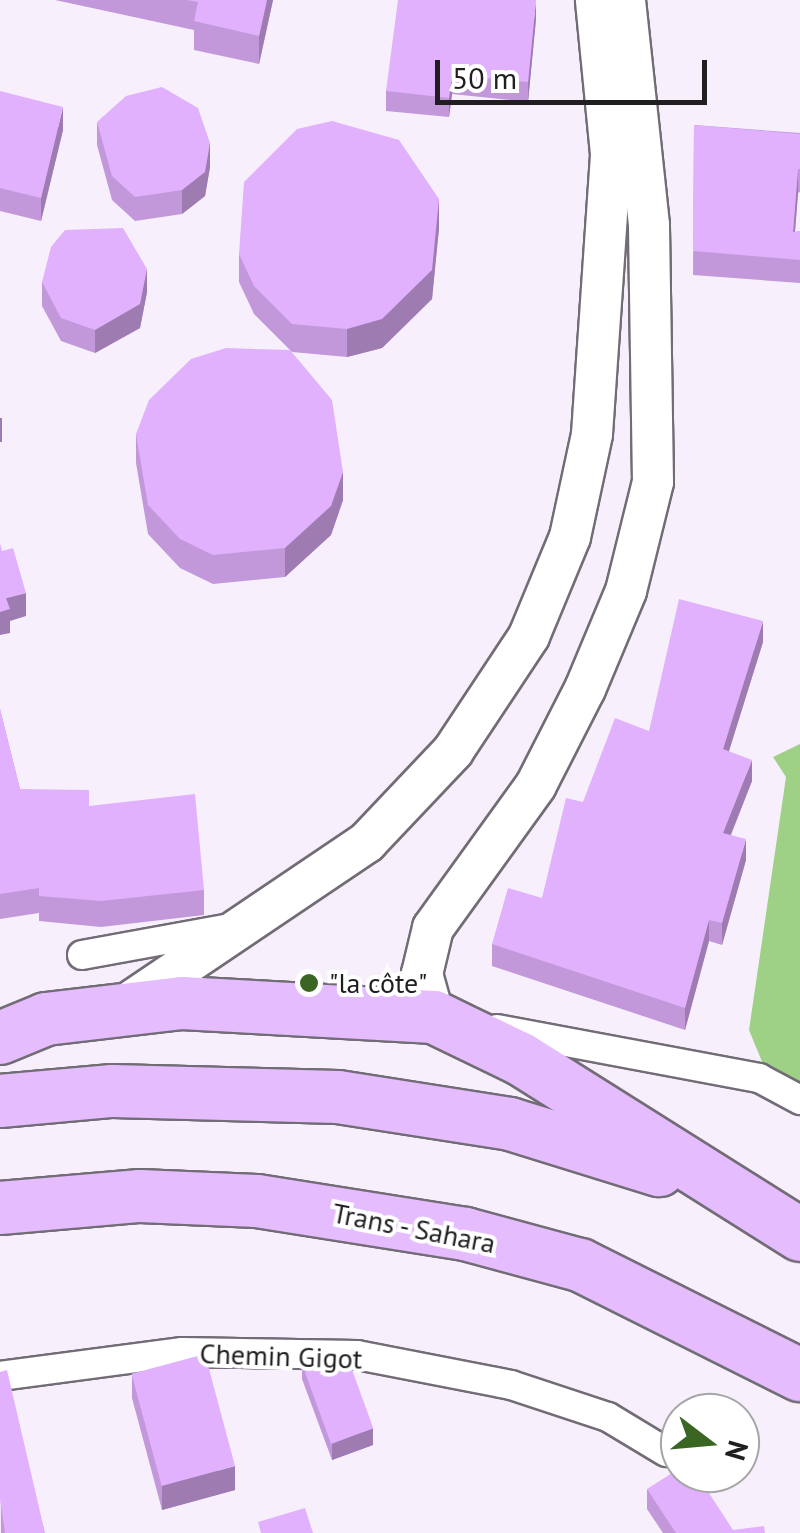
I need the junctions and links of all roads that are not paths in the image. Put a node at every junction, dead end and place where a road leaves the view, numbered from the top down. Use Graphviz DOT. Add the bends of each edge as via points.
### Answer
graph roads {
  1 [pos="596,0"];
  2 [pos="625,0"];
  3 [pos="260,921"];
  4 [pos="82,955"];
  5 [pos="116,1011"];
  6 [pos="434,1017"];
  7 [pos="0,1038"];
  8 [pos="800,1100"];
  9 [pos="0,1101"];
  10 [pos="0,1208"];
  11 [pos="800,1237"];
  12 [pos="0,1376"];
  13 [pos="800,1376"];
  14 [pos="660,1448"];
  1 -- 3 [label="street" via="611,154 592,434 570,537 529,636 453,750 367,842"];
  2 -- 6 [label="street" via="647,189 652,482 626,591 585,688 536,786 433,928 422,974"];
  3 -- 4 [label="street"];
  3 -- 5 [label="street"];
  5 -- 6 [label="highway" via="304,1004"];
  5 -- 7 [label="highway" via="46,1019"];
  6 -- 8 [label="street" via="758,1078"];
  6 -- 11 [label="highway" via="520,1059"];
  9 -- 11 [label="highway" via="112,1091 436,1109 604,1150"];
  10 -- 13 [label="highway, Trans - Sahara" via="140,1196 256,1201 465,1234 580,1265"];
  12 -- 14 [label="street, Chemin Gigot" via="182,1352 357,1355 511,1385 608,1417"];
}
